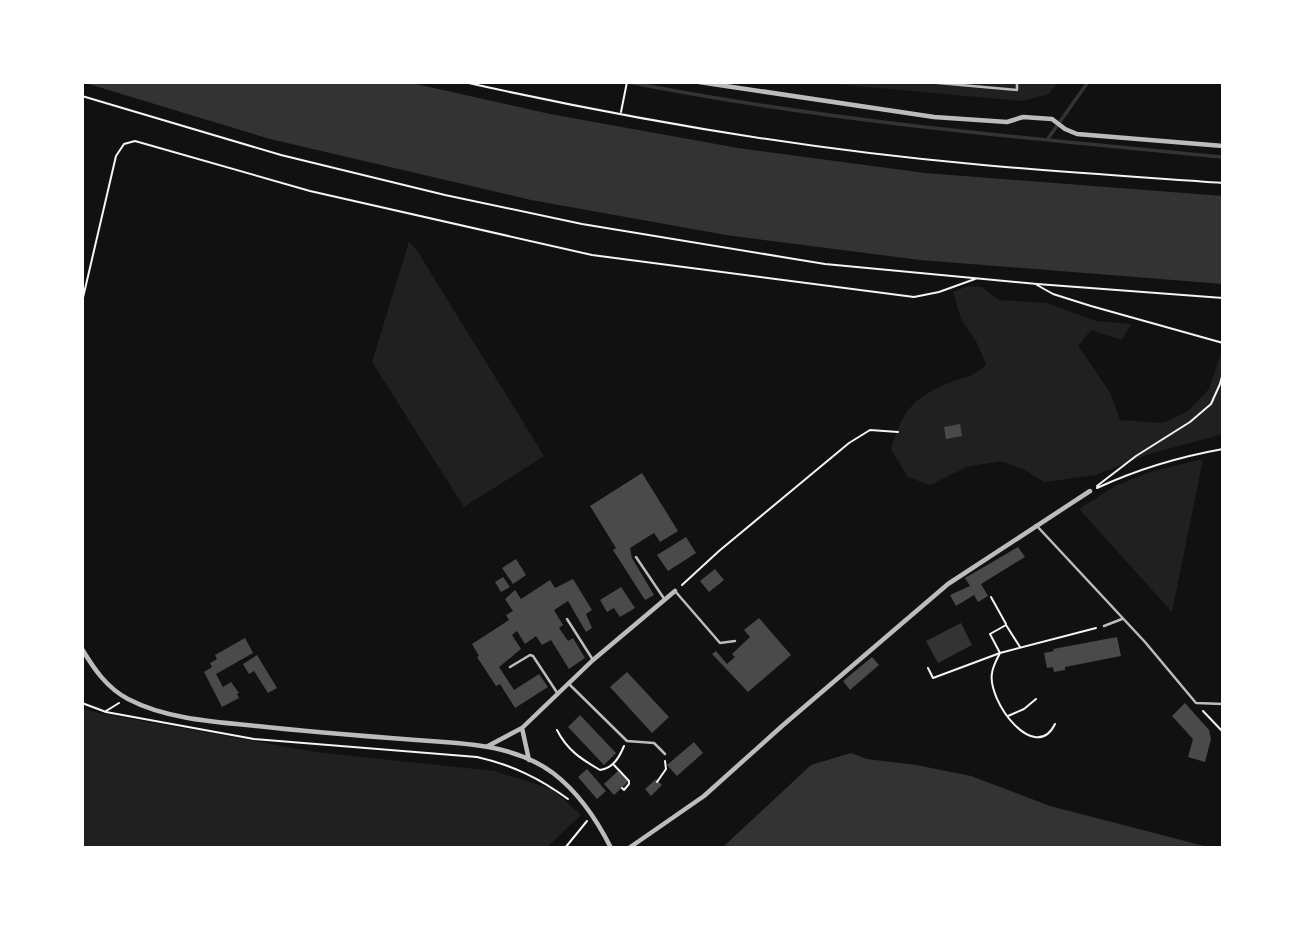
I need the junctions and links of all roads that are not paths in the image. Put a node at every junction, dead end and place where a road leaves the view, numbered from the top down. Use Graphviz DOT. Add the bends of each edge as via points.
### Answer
graph roads {
  1 [pos="699,82"];
  2 [pos="927,82"];
  3 [pos="1017,82"];
  4 [pos="735,85"];
  5 [pos="1223,146"];
  6 [pos="1090,491"];
  7 [pos="1036,525"];
  8 [pos="636,557"];
  9 [pos="675,592"];
  10 [pos="665,600"];
  11 [pos="567,618"];
  12 [pos="1122,620"];
  13 [pos="1104,626"];
  14 [pos="735,641"];
  15 [pos="82,649"];
  16 [pos="593,660"];
  17 [pos="510,667"];
  18 [pos="569,684"];
  19 [pos="558,694"];
  20 [pos="1223,705"];
  21 [pos="522,728"];
  22 [pos="487,746"];
  23 [pos="665,754"];
  24 [pos="529,760"];
  25 [pos="611,848"];
  26 [pos="629,848"];
  1 -- 4 [label="street"];
  2 -- 3 [label="lane" via="1017,90"];
  4 -- 5 [label="street" via="934,117 1007,122 1023,117 1052,119 1077,134"];
  6 -- 7 [label="street"];
  7 -- 12 [label="lane"];
  7 -- 26 [label="street" via="948,584 704,796"];
  8 -- 10 [label="lane"];
  9 -- 10 [label="street"];
  9 -- 14 [label="lane" via="720,643"];
  10 -- 16 [label="street"];
  11 -- 16 [label="lane"];
  12 -- 13 [label="lane"];
  12 -- 20 [label="lane" via="1196,703"];
  15 -- 22 [label="street" via="103,678 126,698 160,712 342,735"];
  16 -- 18 [label="street"];
  17 -- 19 [label="lane" via="533,656"];
  18 -- 19 [label="street"];
  18 -- 23 [label="lane" via="627,741 654,743"];
  19 -- 21 [label="street"];
  21 -- 22 [label="street"];
  21 -- 24 [label="street"];
  22 -- 24 [label="street"];
  24 -- 25 [label="street" via="560,779 593,816"];
}
